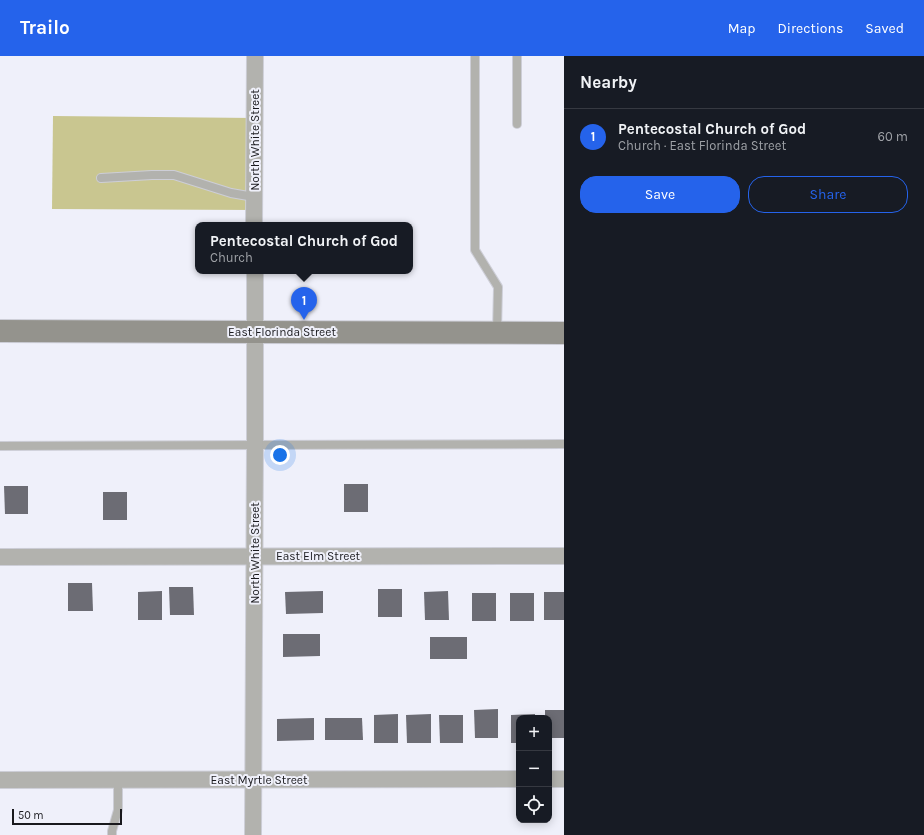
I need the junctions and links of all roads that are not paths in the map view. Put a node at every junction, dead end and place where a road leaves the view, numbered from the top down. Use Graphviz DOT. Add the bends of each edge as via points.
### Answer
graph roads {
  1 [pos="255,56"];
  2 [pos="475,56"];
  3 [pos="517,56"];
  4 [pos="516,124"];
  5 [pos="101,178"];
  6 [pos="254,197"];
  7 [pos="254,222"];
  8 [pos="255,274"];
  9 [pos="0,331"];
  10 [pos="255,332"];
  11 [pos="497,333"];
  12 [pos="564,333"];
  13 [pos="564,444"];
  14 [pos="256,445"];
  15 [pos="0,446"];
  16 [pos="564,556"];
  17 [pos="0,557"];
  18 [pos="255,557"];
  19 [pos="516,779"];
  20 [pos="552,779"];
  21 [pos="564,779"];
  22 [pos="0,780"];
  23 [pos="118,780"];
  24 [pos="252,780"];
  25 [pos="112,835"];
  26 [pos="253,835"];
  1 -- 6 [label="street, North White Street"];
  2 -- 11 [label="lane" via="476,250 498,287"];
  3 -- 4 [label="lane"];
  5 -- 6 [label="lane" via="174,175 231,193"];
  6 -- 7 [label="street, North White Street"];
  8 -- 10 [label="street, North White Street"];
  9 -- 10 [label="street, East Florinda Street"];
  10 -- 11 [label="street, East Florinda Street"];
  10 -- 14 [label="street, North White Street"];
  11 -- 12 [label="street, East Florinda Street"];
  13 -- 14 [label="lane"];
  14 -- 15 [label="lane"];
  14 -- 18 [label="street, North White Street"];
  16 -- 18 [label="street, East Elm Street"];
  17 -- 18 [label="street, East Elm Street"];
  18 -- 24 [label="street, North White Street"];
  19 -- 24 [label="street, East Myrtle Street"];
  20 -- 21 [label="street"];
  22 -- 23 [label="street, East Myrtle Street"];
  23 -- 24 [label="street, East Myrtle Street"];
  23 -- 25 [label="lane" via="118,810"];
  24 -- 26 [label="street, North White Street"];
}
